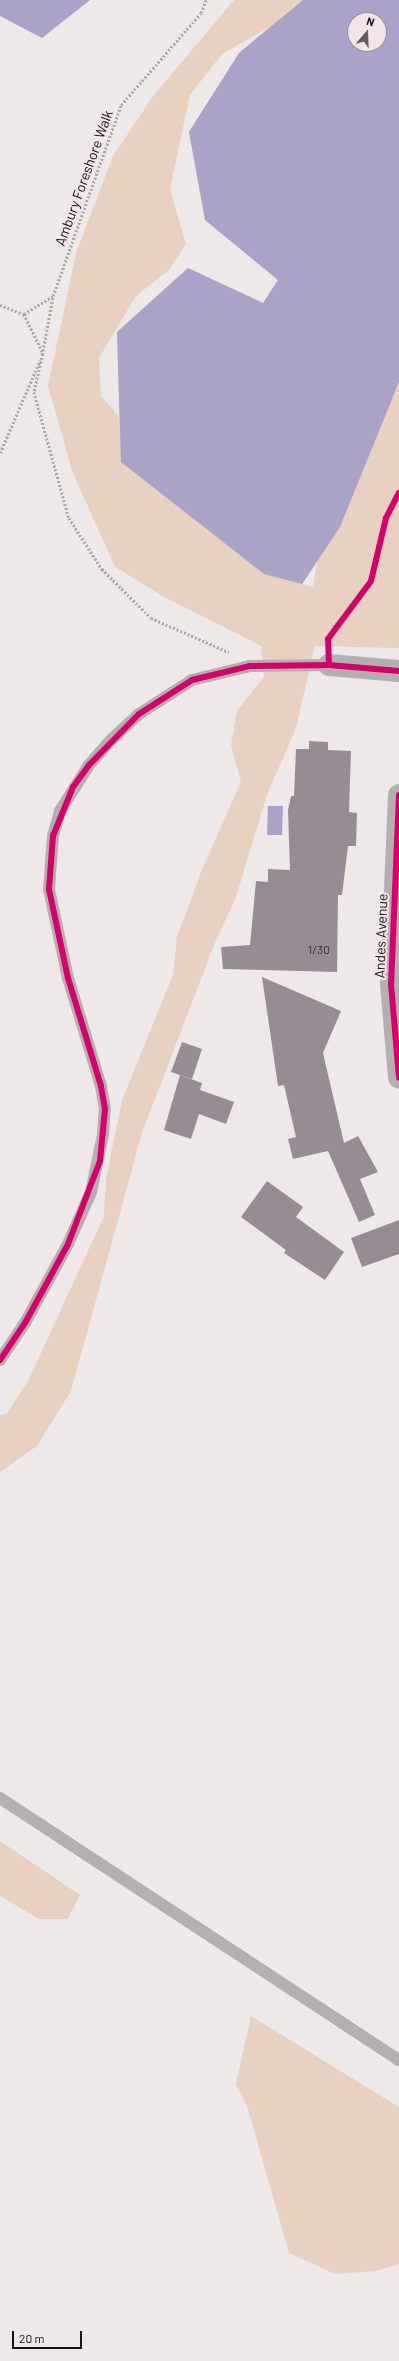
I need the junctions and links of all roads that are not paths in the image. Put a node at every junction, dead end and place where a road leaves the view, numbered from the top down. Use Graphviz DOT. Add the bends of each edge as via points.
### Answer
graph roads {
  1 [pos="329,665"];
  2 [pos="399,671"];
  3 [pos="399,795"];
  4 [pos="399,1078"];
  5 [pos="0,1360"];
  6 [pos="0,1798"];
  7 [pos="399,2060"];
  1 -- 2 [label="street"];
  1 -- 5 [label="lane" via="250,666 192,680 139,714 89,765 60,811 53,836 49,889 68,978 101,1086 105,1109 104,1134 90,1192 68,1244 25,1323"];
  3 -- 4 [label="street, Andes Avenue" via="391,984"];
  6 -- 7 [label="lane"];
}
